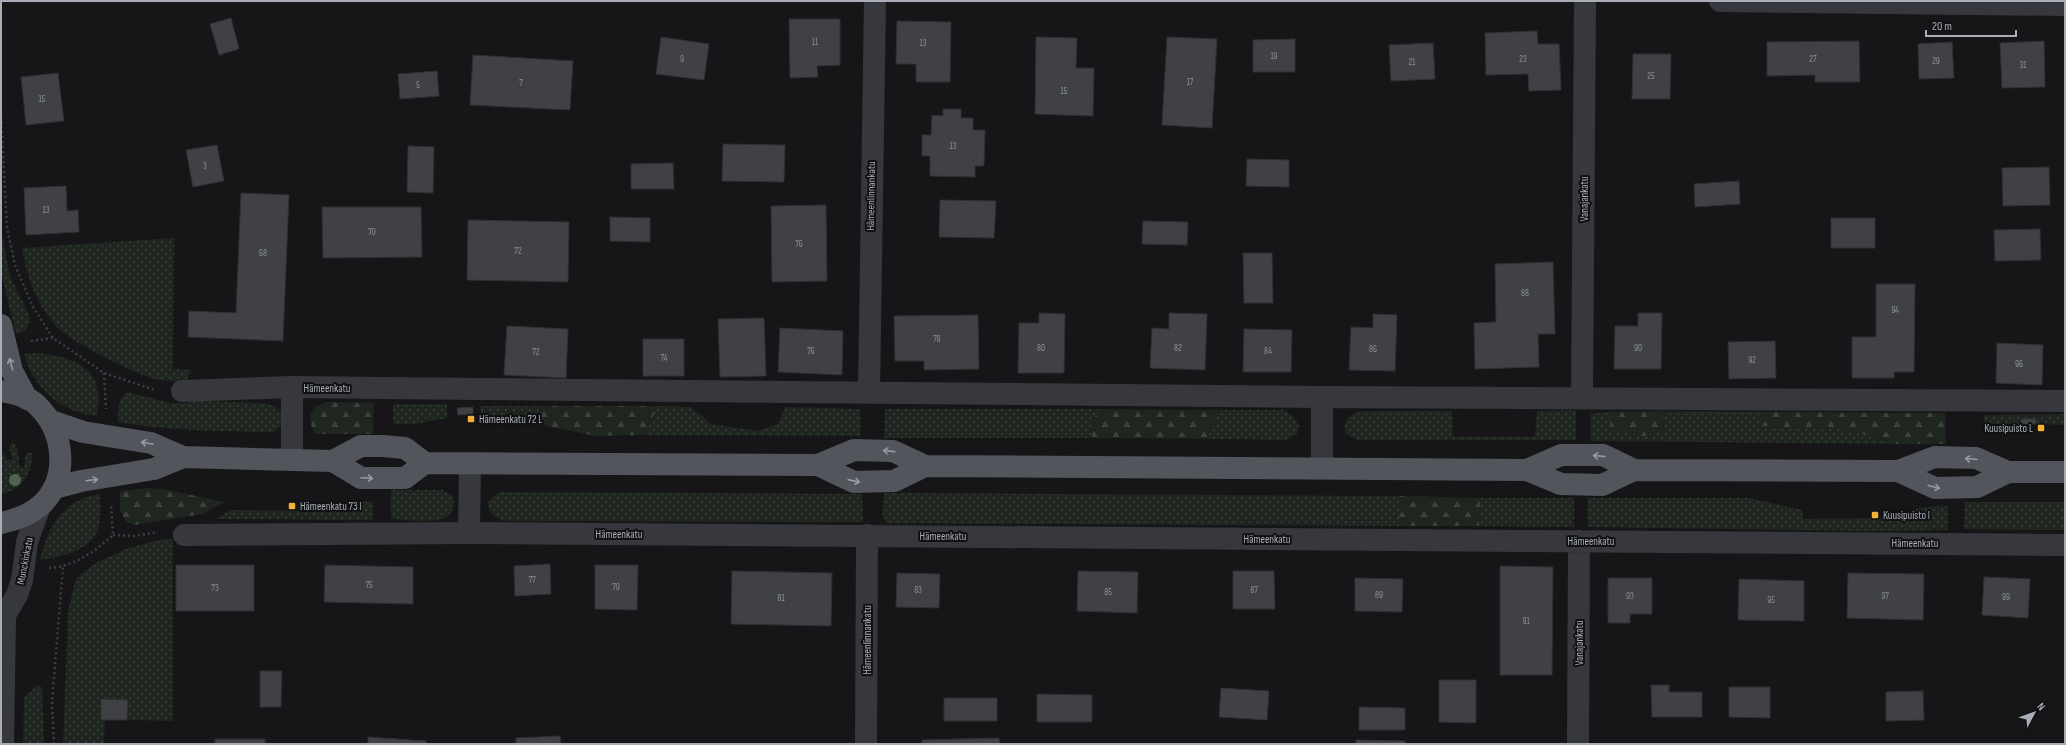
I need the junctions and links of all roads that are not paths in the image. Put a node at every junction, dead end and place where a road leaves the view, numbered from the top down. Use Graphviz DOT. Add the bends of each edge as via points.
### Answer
graph roads {
  1 [pos="875,1"];
  2 [pos="1585,1"];
  3 [pos="1720,1"];
  4 [pos="2065,5"];
  5 [pos="1,325"];
  6 [pos="292,387"];
  7 [pos="1,391"];
  8 [pos="182,391"];
  9 [pos="869,392"];
  10 [pos="1322,397"];
  11 [pos="1582,397"];
  12 [pos="27,399"];
  13 [pos="2065,401"];
  14 [pos="51,421"];
  15 [pos="183,457"];
  16 [pos="292,460"];
  17 [pos="333,461"];
  18 [pos="425,463"];
  19 [pos="470,463"];
  20 [pos="818,465"];
  21 [pos="925,466"];
  22 [pos="1322,468"];
  23 [pos="1527,470"];
  24 [pos="1634,470"];
  25 [pos="1898,471"];
  26 [pos="2008,472"];
  27 [pos="2065,472"];
  28 [pos="54,488"];
  29 [pos="40,506"];
  30 [pos="1,523"];
  31 [pos="469,533"];
  32 [pos="184,535"];
  33 [pos="867,535"];
  34 [pos="1579,541"];
  35 [pos="2065,545"];
  36 [pos="3,612"];
  37 [pos="4,744"];
  38 [pos="866,744"];
  39 [pos="1578,744"];
  1 -- 9 [label="street, Hämeenlinnankatu"];
  2 -- 11 [label="street, Vanajankatu"];
  3 -- 4 [label="street"];
  12 -- 5 [label="main road, one-way" via="12,370"];
  6 -- 8 [label="street, Hämeenkatu"];
  6 -- 9 [label="street, Hämeenkatu"];
  6 -- 16 [label="street, Hämeenkatu"];
  7 -- 12 [label="main road" via="16,393"];
  9 -- 10 [label="street, Hämeenkatu"];
  10 -- 11 [label="street, Hämeenkatu"];
  10 -- 22 [label="street"];
  11 -- 13 [label="street, Hämeenkatu"];
  12 -- 14 [label="main road" via="36,404"];
  15 -- 14 [label="main road, one-way" via="151,443 83,432"];
  14 -- 28 [label="main road" via="60,443 61,466"];
  15 -- 16 [label="main road"];
  28 -- 15 [label="main road, one-way" via="154,469"];
  16 -- 17 [label="main road"];
  17 -- 18 [label="main road" via="361,446 382,446 405,448"];
  17 -- 18 [label="main road, one-way" via="361,478 405,478"];
  18 -- 19 [label="main road"];
  19 -- 20 [label="main road"];
  19 -- 31 [label="street"];
  21 -- 20 [label="main road, one-way" via="887,450 854,450"];
  20 -- 21 [label="main road, one-way" via="854,482 894,482"];
  21 -- 22 [label="main road"];
  22 -- 23 [label="main road"];
  23 -- 24 [label="main road" via="1561,484 1596,485 1602,485"];
  24 -- 23 [label="main road, one-way" via="1603,455 1561,455"];
  24 -- 25 [label="main road"];
  26 -- 25 [label="main road, one-way" via="1976,458 1935,457"];
  25 -- 26 [label="main road, one-way" via="1935,488 1976,487"];
  26 -- 27 [label="main road"];
  28 -- 29 [label="main road"];
  29 -- 30 [label="main road" via="21,518"];
  29 -- 36 [label="street, Munckinkatu" via="27,542 22,580 17,595"];
  31 -- 32 [label="street, Hämeenkatu"];
  31 -- 33 [label="street, Hämeenkatu"];
  33 -- 34 [label="street, Hämeenkatu"];
  33 -- 38 [label="street, Hämeenlinnankatu"];
  34 -- 35 [label="street, Hämeenkatu"];
  34 -- 39 [label="street, Vanajankatu"];
  36 -- 37 [label="street, Munckinkatu"];
}
